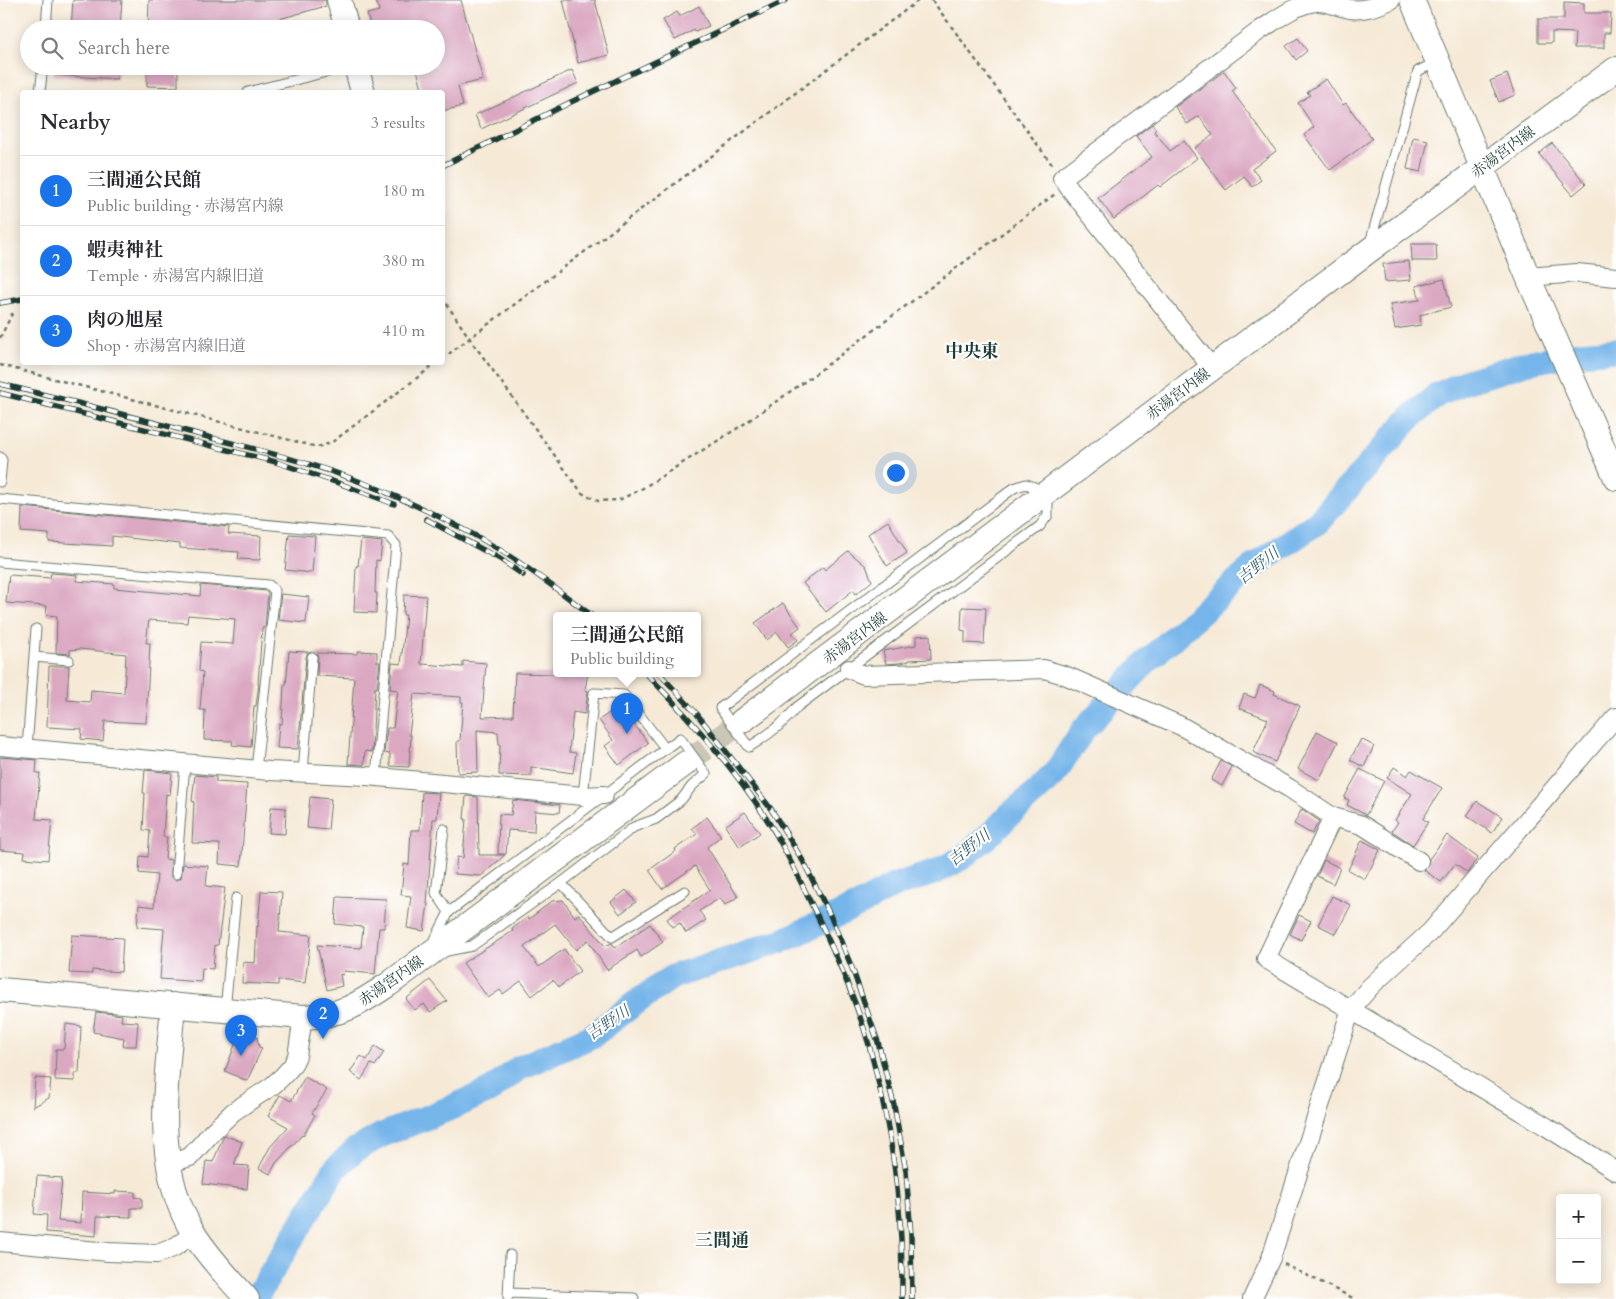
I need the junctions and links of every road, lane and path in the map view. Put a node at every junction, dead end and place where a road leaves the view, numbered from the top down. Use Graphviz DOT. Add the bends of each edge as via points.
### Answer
graph roads {
  1 [pos="48,0"];
  2 [pos="339,0"];
  3 [pos="919,0"];
  4 [pos="932,0"];
  5 [pos="1391,0"];
  6 [pos="1416,3"];
  7 [pos="47,20"];
  8 [pos="345,20"];
  9 [pos="1437,62"];
  10 [pos="1616,69"];
  11 [pos="41,75"];
  12 [pos="315,75"];
  13 [pos="358,75"];
  14 [pos="40,90"];
  15 [pos="256,90"];
  16 [pos="362,90"];
  17 [pos="1483,168"];
  18 [pos="1064,182"];
  19 [pos="1367,252"];
  20 [pos="1616,276"];
  21 [pos="1528,277"];
  22 [pos="445,302"];
  23 [pos="14,310"];
  24 [pos="0,338"];
  25 [pos="470,339"];
  26 [pos="445,357"];
  27 [pos="0,365"];
  28 [pos="434,365"];
  29 [pos="1212,368"];
  30 [pos="0,457"];
  31 [pos="1613,471"];
  32 [pos="0,482"];
  33 [pos="1048,492"];
  34 [pos="0,499"];
  35 [pos="0,562"];
  36 [pos="36,629"];
  37 [pos="34,657"];
  38 [pos="312,657"];
  39 [pos="69,660"];
  40 [pos="849,669"];
  41 [pos="1616,717"];
  42 [pos="742,721"];
  43 [pos="0,746"];
  44 [pos="27,748"];
  45 [pos="665,748"];
  46 [pos="686,763"];
  47 [pos="185,764"];
  48 [pos="256,770"];
  49 [pos="303,773"];
  50 [pos="376,777"];
  51 [pos="604,795"];
  52 [pos="582,796"];
  53 [pos="1332,817"];
  54 [pos="444,829"];
  55 [pos="1419,861"];
  56 [pos="176,874"];
  57 [pos="561,883"];
  58 [pos="685,890"];
  59 [pos="236,898"];
  60 [pos="449,912"];
  61 [pos="427,955"];
  62 [pos="0,990"];
  63 [pos="173,1005"];
  64 [pos="225,1010"];
  65 [pos="1351,1010"];
  66 [pos="303,1017"];
  67 [pos="168,1164"];
  68 [pos="1616,1171"];
  69 [pos="194,1234"];
  70 [pos="0,1242"];
  71 [pos="510,1255"];
  72 [pos="1271,1258"];
  73 [pos="508,1296"];
  74 [pos="634,1298"];
  75 [pos="247,1299"];
  76 [pos="1252,1299"];
  77 [pos="1355,1299"];
  1 -- 7 [label="lane"];
  2 -- 8 [label="main road"];
  3 -- 25 [label="path"];
  4 -- 18 [label="path"];
  5 -- 18 [label="street" via="1362,9 1316,2 1291,10 1259,30"];
  6 -- 9 [label="main road"];
  9 -- 17 [label="main road"];
  9 -- 19 [label="lane" via="1418,71"];
  10 -- 17 [label="main road, 赤湯宮内線"];
  11 -- 14 [label="lane"];
  12 -- 15 [label="lane"];
  13 -- 16 [label="main road"];
  17 -- 19 [label="main road, 赤湯宮内線"];
  17 -- 21 [label="main road"];
  18 -- 25 [label="path" via="810,377 741,426 619,500 598,500 582,493"];
  18 -- 29 [label="street"];
  19 -- 29 [label="main road, 赤湯宮内線"];
  20 -- 21 [label="street" via="1577,273"];
  21 -- 31 [label="main road"];
  22 -- 25 [label="path"];
  23 -- 24 [label="path"];
  25 -- 26 [label="path"];
  27 -- 28 [label="path" via="317,446 331,443"];
  29 -- 33 [label="main road, 赤湯宮内線"];
  30 -- 32 [label="lane"];
  33 -- 40 [label="lane" via="1048,515 1040,526"];
  33 -- 40 [label="lane" via="1026,484 1014,488 720,708 749,747"];
  33 -- 42 [label="main road, 赤湯宮内線"];
  34 -- 50 [label="lane" via="388,536 396,545"];
  35 -- 48 [label="lane" via="269,585 275,591"];
  36 -- 37 [label="lane"];
  37 -- 39 [label="lane"];
  37 -- 44 [label="lane"];
  38 -- 49 [label="lane"];
  40 -- 53 [label="street" via="864,674 1044,669 1067,676 1181,726 1289,788"];
  41 -- 65 [label="street" via="1431,931 1371,986"];
  43 -- 44 [label="street"];
  44 -- 47 [label="street"];
  45 -- 51 [label="lane"];
  45 -- 52 [label="lane" via="624,695 594,693"];
  45 -- 57 [label="lane" via="680,738 706,774 663,814 634,827"];
  46 -- 61 [label="main road, 赤湯宮内線"];
  47 -- 48 [label="street"];
  47 -- 56 [label="lane"];
  48 -- 49 [label="street"];
  49 -- 50 [label="street"];
  50 -- 52 [label="street"];
  51 -- 52 [label="street"];
  51 -- 60 [label="lane"];
  53 -- 55 [label="street" via="1362,825"];
  53 -- 65 [label="street" via="1266,958"];
  54 -- 60 [label="lane" via="436,893"];
  57 -- 58 [label="lane" via="612,938"];
  57 -- 61 [label="lane" via="472,946"];
  59 -- 64 [label="lane"];
  60 -- 61 [label="lane"];
  61 -- 66 [label="main road, 赤湯宮内線" via="347,1010"];
  62 -- 63 [label="main road, 赤湯宮内線"];
  63 -- 64 [label="main road, 赤湯宮内線"];
  63 -- 67 [label="main road" via="165,1125"];
  64 -- 66 [label="main road, 赤湯宮内線"];
  65 -- 68 [label="street"];
  65 -- 72 [label="street"];
  66 -- 67 [label="street" via="297,1056 292,1066 272,1086 233,1112 190,1157"];
  67 -- 69 [label="main road" via="177,1200"];
  69 -- 70 [label="street" via="174,1248 157,1254"];
  69 -- 75 [label="main road"];
  71 -- 73 [label="lane"];
  72 -- 76 [label="street"];
  72 -- 77 [label="path"];
  73 -- 74 [label="lane"];
}
